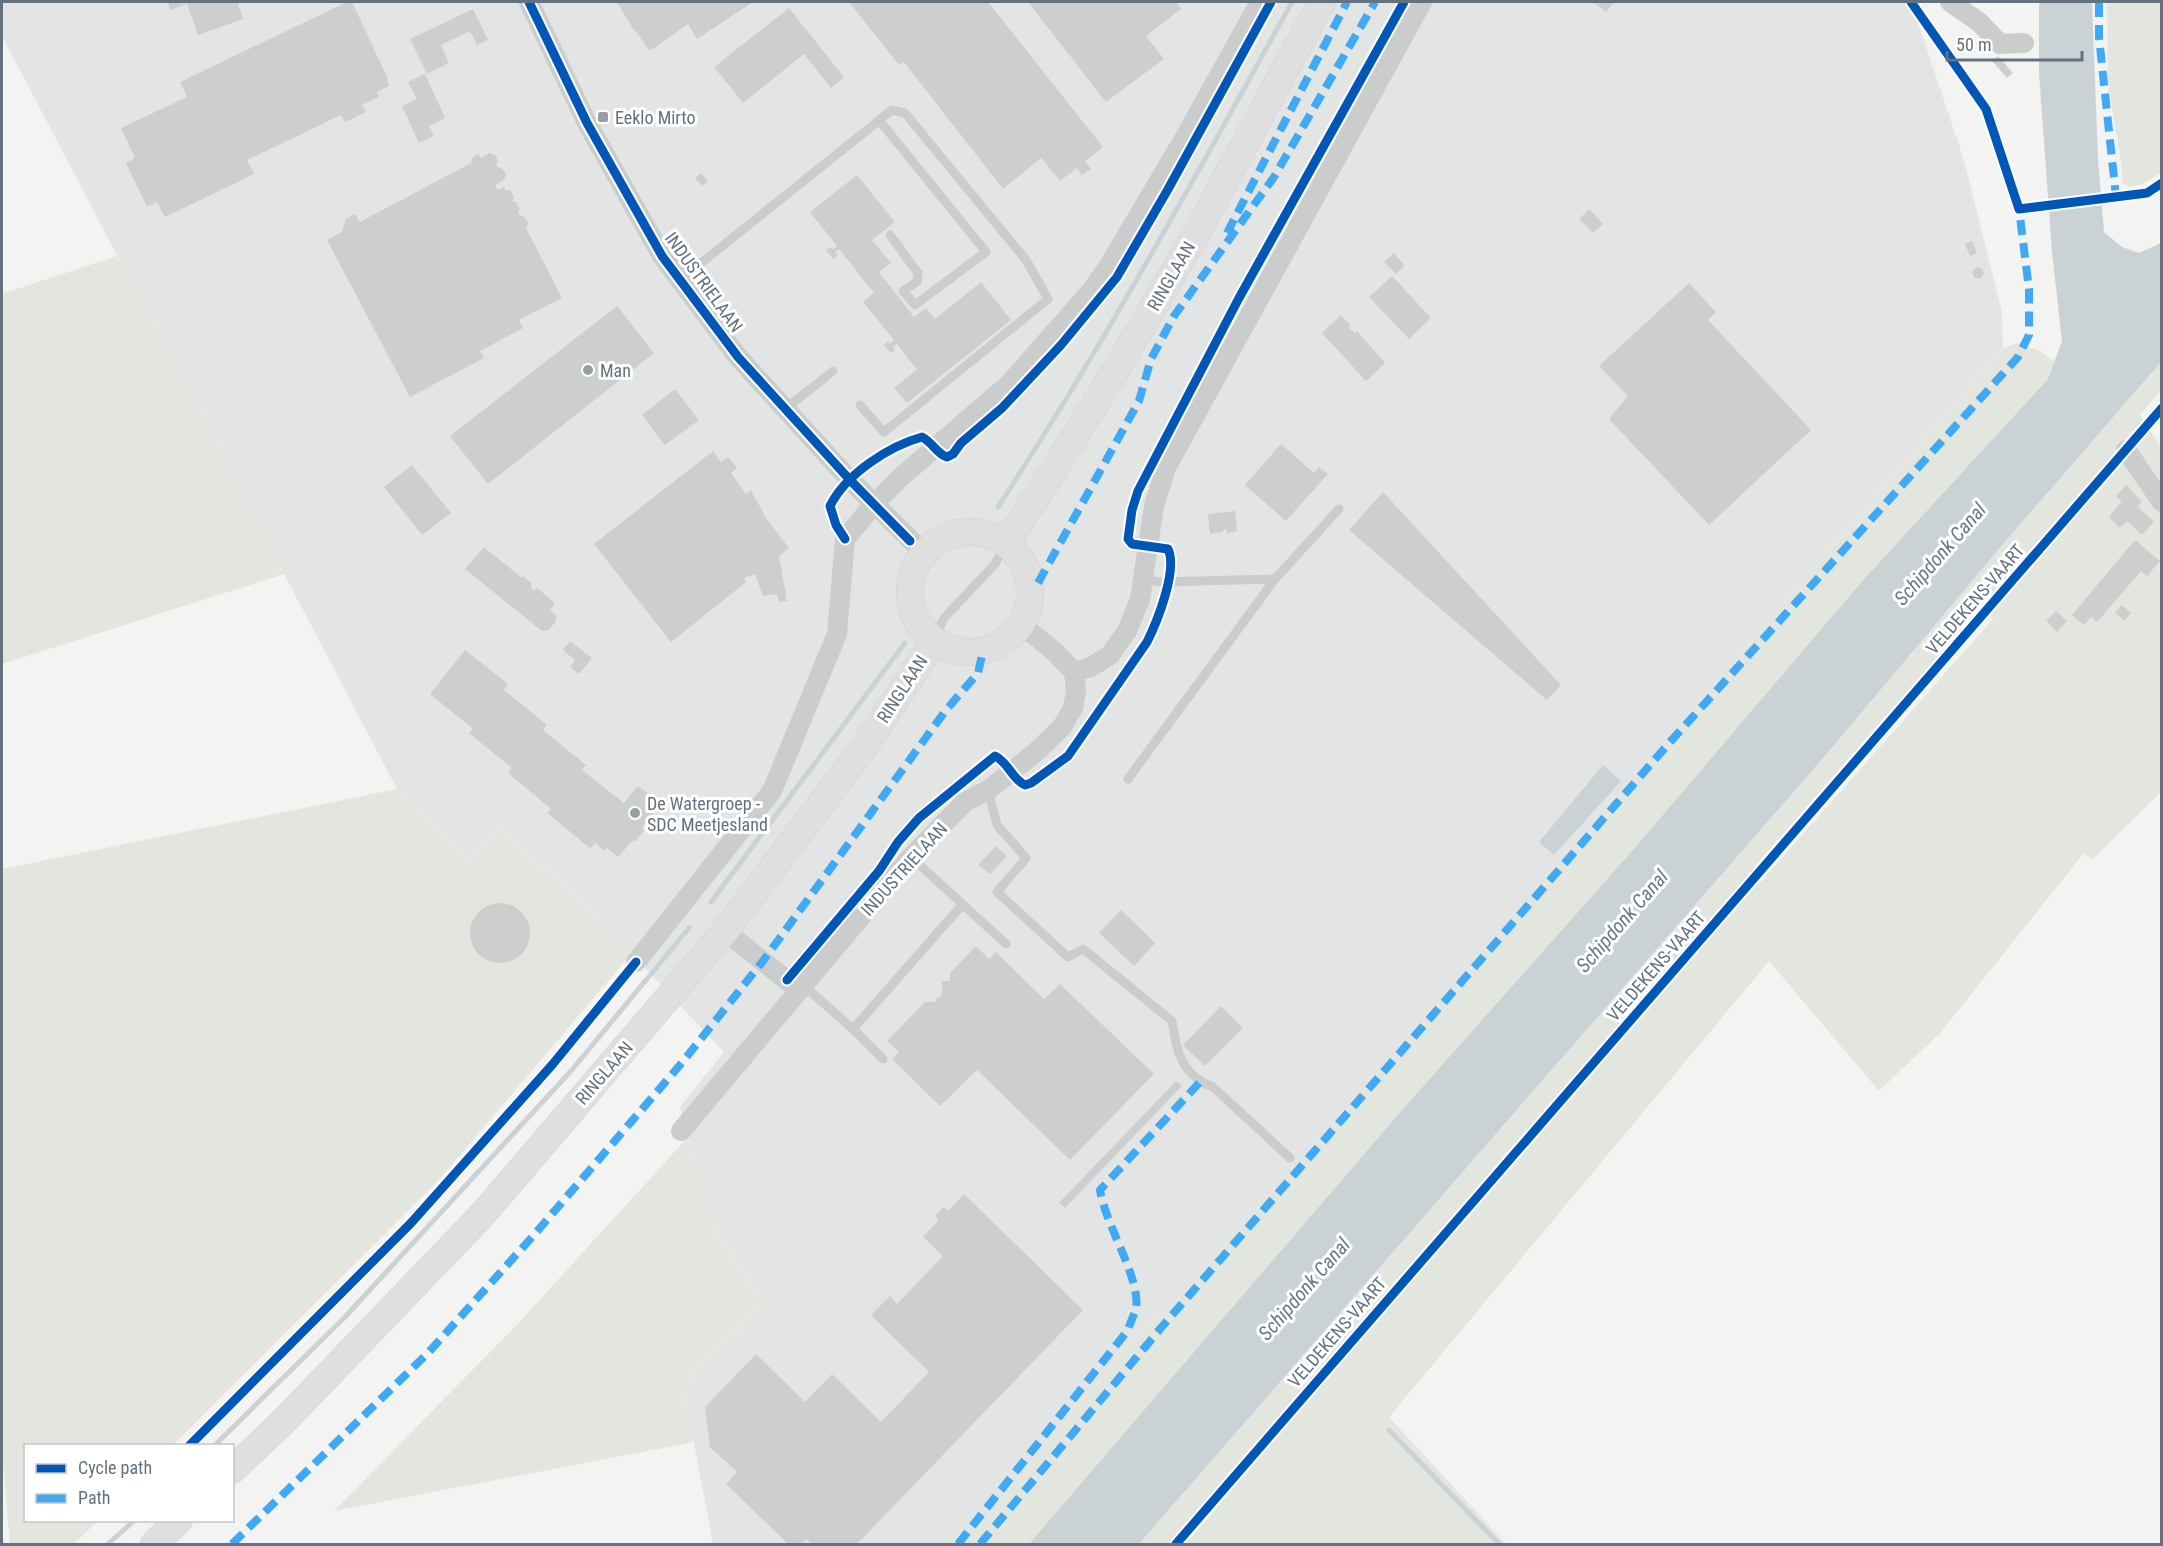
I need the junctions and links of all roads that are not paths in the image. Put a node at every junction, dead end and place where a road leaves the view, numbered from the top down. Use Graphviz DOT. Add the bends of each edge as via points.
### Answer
graph roads {
  1 [pos="529,2"];
  2 [pos="1260,2"];
  3 [pos="1322,2"];
  4 [pos="1422,2"];
  5 [pos="1950,2"];
  6 [pos="2024,43"];
  7 [pos="879,120"];
  8 [pos="890,235"];
  9 [pos="680,280"];
  10 [pos="833,371"];
  11 [pos="860,405"];
  12 [pos="785,409"];
  13 [pos="2126,450"];
  14 [pos="2162,502"];
  15 [pos="874,504"];
  16 [pos="1339,508"];
  17 [pos="1006,543"];
  18 [pos="923,552"];
  19 [pos="1275,579"];
  20 [pos="1144,580"];
  21 [pos="1021,624"];
  22 [pos="933,640"];
  23 [pos="1074,672"];
  24 [pos="1128,779"];
  25 [pos="988,790"];
  26 [pos="911,857"];
  27 [pos="962,905"];
  28 [pos="725,931"];
  29 [pos="1006,944"];
  30 [pos="636,962"];
  31 [pos="801,987"];
  32 [pos="853,1029"];
  33 [pos="883,1059"];
  34 [pos="681,1131"];
  35 [pos="1290,1158"];
  36 [pos="234,1468"];
  37 [pos="178,1522"];
  38 [pos="154,1545"];
  1 -- 9 [label="street, INDUSTRIELAAN" via="587,123 662,256"];
  2 -- 15 [label="street" via="1091,291 1010,383"];
  3 -- 17 [label="main road, RINGLAAN" via="1133,342"];
  4 -- 20 [label="street" via="1166,468 1154,506"];
  5 -- 6 [label="street" via="1979,22 2000,44"];
  7 -- 8 [label="lane" via="986,252 915,305 903,291 918,282 918,273"];
  7 -- 9 [label="lane"];
  7 -- 11 [label="lane" via="892,111 905,113 1026,260 1048,299 884,432"];
  9 -- 12 [label="street, INDUSTRIELAAN" via="738,357"];
  10 -- 12 [label="lane"];
  12 -- 15 [label="street, INDUSTRIELAAN"];
  13 -- 14 [label="street"];
  15 -- 18 [label="street, INDUSTRIELAAN"];
  15 -- 30 [label="street" via="845,539 837,634 772,791"];
  16 -- 19 [label="lane"];
  17 -- 18 [label="main road" via="981,532 959,531 939,539"];
  17 -- 21 [label="main road" via="1018,554 1030,588"];
  17 -- 22 [label="lane" via="994,564 944,618"];
  18 -- 22 [label="main road, RINGLAAN" via="910,578 909,593 911,609"];
  19 -- 20 [label="lane"];
  19 -- 24 [label="lane"];
  20 -- 23 [label="street" via="1127,631 1110,655 1091,668"];
  21 -- 22 [label="main road, RINGLAAN" via="999,645 983,651 949,649"];
  21 -- 23 [label="street"];
  22 -- 28 [label="main road, RINGLAAN" via="864,747"];
  23 -- 25 [label="street, INDUSTRIELAAN" via="1076,691 1062,727"];
  25 -- 26 [label="street, INDUSTRIELAAN" via="965,802"];
  25 -- 35 [label="lane" via="997,825 1026,858 997,892 1068,957 1083,949 1172,1021 1183,1064"];
  26 -- 27 [label="lane"];
  26 -- 31 [label="street, INDUSTRIELAAN"];
  27 -- 29 [label="lane"];
  27 -- 32 [label="lane"];
  28 -- 31 [label="street"];
  28 -- 36 [label="main road, RINGLAAN" via="482,1215"];
  31 -- 32 [label="lane"];
  31 -- 34 [label="street, INDUSTRIELAAN"];
  32 -- 33 [label="lane"];
  37 -- 38 [label="main road"];
}
